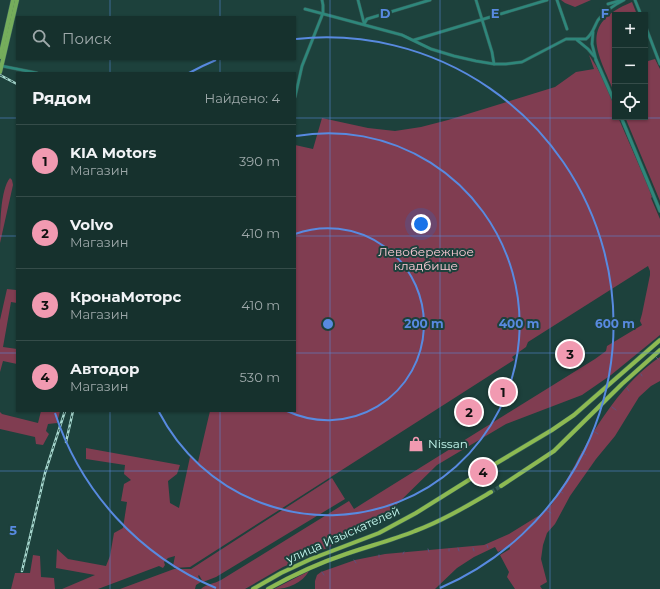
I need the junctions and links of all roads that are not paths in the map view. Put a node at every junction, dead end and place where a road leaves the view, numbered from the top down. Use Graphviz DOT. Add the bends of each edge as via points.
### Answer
graph roads {
  1 [pos="13,0"];
  2 [pos="17,0"];
  3 [pos="322,0"];
  4 [pos="358,0"];
  5 [pos="417,0"];
  6 [pos="430,0"];
  7 [pos="476,0"];
  8 [pos="547,0"];
  9 [pos="557,0"];
  10 [pos="623,0"];
  11 [pos="635,0"];
  12 [pos="418,4"];
  13 [pos="608,4"];
  14 [pos="305,9"];
  15 [pos="640,12"];
  16 [pos="323,13"];
  17 [pos="483,20"];
  18 [pos="364,24"];
  19 [pos="568,29"];
  20 [pos="594,30"];
  21 [pos="648,33"];
  22 [pos="577,39"];
  23 [pos="413,40"];
  24 [pos="0,57"];
  25 [pos="596,60"];
  26 [pos="494,64"];
  27 [pos="660,64"];
  28 [pos="2,66"];
  29 [pos="0,72"];
  30 [pos="32,72"];
  31 [pos="296,93"];
  32 [pos="612,97"];
  33 [pos="621,120"];
  34 [pos="660,212"];
  35 [pos="660,340"];
  36 [pos="660,350"];
  37 [pos="490,468"];
  38 [pos="480,473"];
  39 [pos="501,486"];
  40 [pos="491,492"];
  41 [pos="253,589"];
  42 [pos="268,589"];
  1 -- 24 [label="main road"];
  2 -- 28 [label="main road"];
  3 -- 16 [label="street"];
  4 -- 18 [label="street"];
  5 -- 12 [label="street"];
  6 -- 12 [label="street"];
  7 -- 17 [label="street"];
  8 -- 17 [label="street"];
  9 -- 19 [label="street"];
  10 -- 13 [label="street"];
  10 -- 20 [label="street" via="604,14"];
  11 -- 15 [label="street"];
  12 -- 18 [label="street" via="368,19"];
  14 -- 16 [label="street"];
  16 -- 18 [label="street"];
  16 -- 31 [label="street" via="302,66"];
  17 -- 23 [label="street"];
  17 -- 26 [label="street"];
  18 -- 23 [label="street"];
  20 -- 22 [label="street" via="586,39"];
  20 -- 25 [label="street" via="592,44"];
  21 -- 27 [label="street"];
  22 -- 25 [label="street"];
  22 -- 26 [label="street" via="566,39 522,62"];
  23 -- 26 [label="street" via="454,56"];
  25 -- 32 [label="street"];
  28 -- 29 [label="main road"];
  28 -- 30 [label="street"];
  33 -- 34 [label="street"];
  35 -- 37 [label="highway" via="574,415"];
  36 -- 39 [label="highway" via="554,451"];
  38 -- 41 [label="highway, улица Изыскателей" via="384,531 290,568"];
  40 -- 42 [label="highway, улица Изыскателей" via="427,527 315,566"];
}
